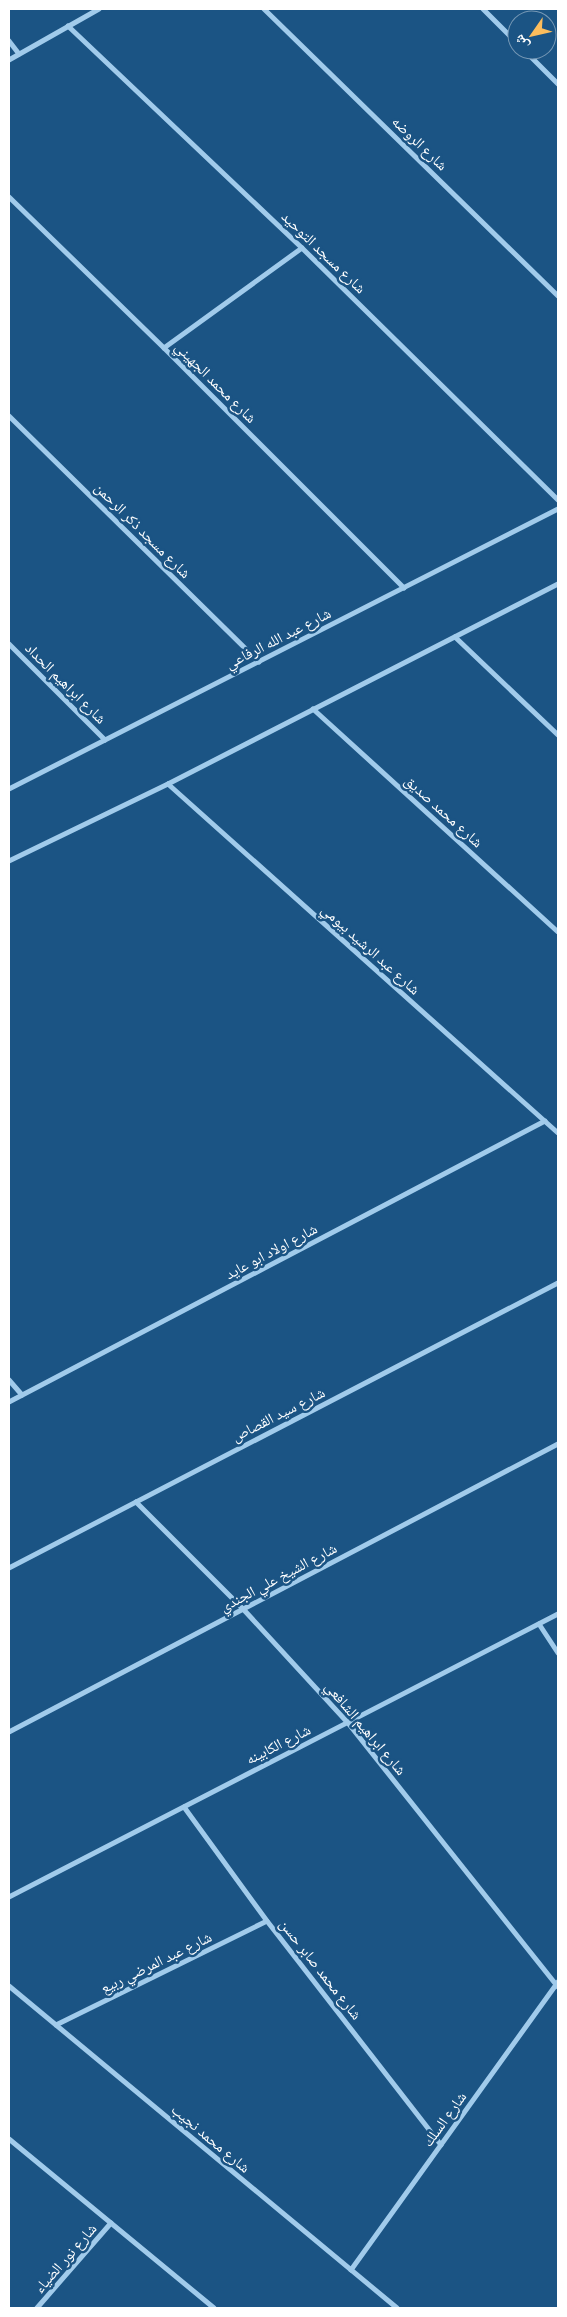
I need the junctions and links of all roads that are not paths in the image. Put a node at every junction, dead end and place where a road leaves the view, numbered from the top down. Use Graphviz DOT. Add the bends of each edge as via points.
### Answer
graph roads {
  1 [pos="99,9"];
  2 [pos="264,9"];
  3 [pos="483,9"];
  4 [pos="68,26"];
  5 [pos="507,33"];
  6 [pos="9,41"];
  7 [pos="19,54"];
  8 [pos="9,60"];
  9 [pos="534,60"];
  10 [pos="558,84"];
  11 [pos="9,197"];
  12 [pos="302,248"];
  13 [pos="558,296"];
  14 [pos="164,348"];
  15 [pos="9,416"];
  16 [pos="558,500"];
  17 [pos="558,509"];
  18 [pos="558,584"];
  19 [pos="404,588"];
  20 [pos="455,637"];
  21 [pos="9,644"];
  22 [pos="259,662"];
  23 [pos="313,709"];
  24 [pos="558,735"];
  25 [pos="105,740"];
  26 [pos="168,784"];
  27 [pos="9,789"];
  28 [pos="9,861"];
  29 [pos="558,932"];
  30 [pos="545,1121"];
  31 [pos="558,1133"];
  32 [pos="558,1283"];
  33 [pos="9,1380"];
  34 [pos="22,1395"];
  35 [pos="9,1402"];
  36 [pos="558,1444"];
  37 [pos="136,1502"];
  38 [pos="9,1568"];
  39 [pos="244,1610"];
  40 [pos="558,1614"];
  41 [pos="539,1624"];
  42 [pos="558,1652"];
  43 [pos="348,1723"];
  44 [pos="9,1732"];
  45 [pos="184,1807"];
  46 [pos="9,1897"];
  47 [pos="267,1921"];
  48 [pos="558,1984"];
  49 [pos="9,1986"];
  50 [pos="56,2025"];
  51 [pos="9,2139"];
  52 [pos="440,2145"];
  53 [pos="111,2223"];
  54 [pos="351,2270"];
  55 [pos="37,2308"];
  56 [pos="214,2308"];
  57 [pos="397,2308"];
  1 -- 4 [label="street"];
  2 -- 13 [label="street, شارع الروضه"];
  3 -- 5 [label="street"];
  4 -- 7 [label="street"];
  4 -- 12 [label="street, شارع مسجد التوحيد"];
  6 -- 7 [label="street"];
  7 -- 8 [label="street"];
  9 -- 10 [label="street"];
  11 -- 14 [label="street, شارع محمد الجهيني"];
  12 -- 14 [label="street"];
  12 -- 16 [label="street, شارع مسجد التوحيد"];
  14 -- 19 [label="street, شارع محمد الجهيني"];
  15 -- 22 [label="street, شارع مسجد ذكر الرحمن"];
  17 -- 19 [label="street, شارع عبد الله الرفاعي"];
  18 -- 20 [label="street"];
  19 -- 22 [label="street, شارع عبد الله الرفاعي"];
  20 -- 23 [label="street"];
  20 -- 24 [label="street"];
  21 -- 25 [label="street, شارع ابراهيم الحداد"];
  22 -- 25 [label="street, شارع عبد الله الرفاعي"];
  23 -- 26 [label="street"];
  23 -- 29 [label="street, شارع محمد صديق"];
  25 -- 27 [label="street, شارع عبد الله الرفاعي"];
  26 -- 28 [label="street"];
  26 -- 30 [label="street, شارع عبد الرشيد بيومي"];
  30 -- 31 [label="street, شارع عبد الرشيد بيومي"];
  30 -- 34 [label="street, شارع اولاد ابو عايد"];
  32 -- 37 [label="street, شارع سيد القصاص"];
  33 -- 34 [label="street"];
  34 -- 35 [label="street, شارع اولاد ابو عايد"];
  36 -- 39 [label="street, شارع الشيخ علي الجندي"];
  37 -- 38 [label="street, شارع سيد القصاص"];
  37 -- 39 [label="street, شارع ابراهيم الشافعي"];
  39 -- 43 [label="street, شارع ابراهيم الشافعي"];
  39 -- 44 [label="street, شارع الشيخ علي الجندي"];
  40 -- 41 [label="street, شارع الكابينه"];
  41 -- 42 [label="street"];
  41 -- 43 [label="street, شارع الكابينه"];
  43 -- 45 [label="street, شارع الكابينه"];
  43 -- 48 [label="street, شارع ابراهيم الشافعي"];
  45 -- 46 [label="street, شارع الكابينه"];
  45 -- 47 [label="street, شارع محمد صابر حسن"];
  47 -- 50 [label="street, شارع عبد المرضي ربيع"];
  47 -- 52 [label="street, شارع محمد صابر حسن"];
  48 -- 52 [label="street, شارع السلك"];
  49 -- 50 [label="street, شارع محمد نجيب"];
  50 -- 54 [label="street, شارع محمد نجيب"];
  51 -- 53 [label="street"];
  52 -- 54 [label="street, شارع السلك"];
  53 -- 55 [label="street, شارع نور الضياء"];
  53 -- 56 [label="street"];
  54 -- 57 [label="street, شارع محمد نجيب"];
}
